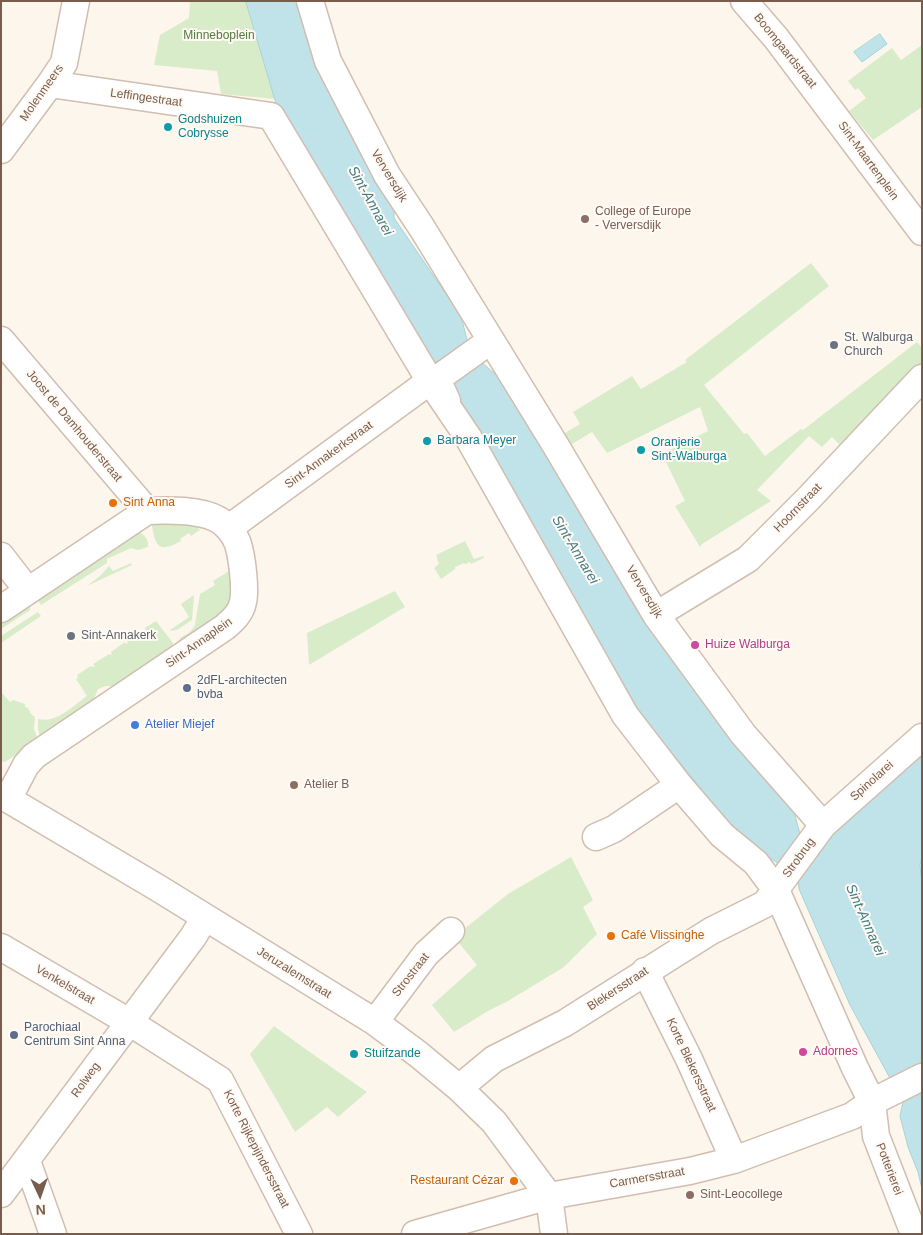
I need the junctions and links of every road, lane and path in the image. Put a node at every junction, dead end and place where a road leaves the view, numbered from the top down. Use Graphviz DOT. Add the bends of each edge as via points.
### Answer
graph roads {
  1 [pos="76,1"];
  2 [pos="310,1"];
  3 [pos="744,1"];
  4 [pos="50,84"];
  5 [pos="825,101"];
  6 [pos="1,150"];
  7 [pos="919,222"];
  8 [pos="1,340"];
  9 [pos="483,347"];
  10 [pos="436,378"];
  11 [pos="922,378"];
  12 [pos="147,511"];
  13 [pos="229,528"];
  14 [pos="1,556"];
  15 [pos="28,591"];
  16 [pos="1,609"];
  17 [pos="656,615"];
  18 [pos="922,737"];
  19 [pos="679,785"];
  20 [pos="5,797"];
  21 [pos="817,833"];
  22 [pos="596,837"];
  23 [pos="783,881"];
  24 [pos="205,917"];
  25 [pos="451,931"];
  26 [pos="1,947"];
  27 [pos="645,971"];
  28 [pos="129,1022"];
  29 [pos="375,1022"];
  30 [pos="922,1077"];
  31 [pos="459,1088"];
  32 [pos="872,1102"];
  33 [pos="27,1160"];
  34 [pos="734,1160"];
  35 [pos="1,1194"];
  36 [pos="549,1196"];
  37 [pos="53,1234"];
  38 [pos="299,1234"];
  39 [pos="415,1234"];
  40 [pos="554,1234"];
  41 [pos="914,1234"];
  1 -- 4 [label="street, Molenmeers" via="64,63"];
  2 -- 9 [label="street, Verversdijk" via="328,61 351,109 387,175 422,228"];
  3 -- 5 [label="street, Boomgaardstraat"];
  4 -- 6 [label="street, Molenmeers"];
  4 -- 10 [label="street, Leffingestraat" via="271,116"];
  5 -- 7 [label="street, Sint-Maartenplein"];
  8 -- 12 [label="street, Joost de Damhouderstraat"];
  9 -- 10 [label="street, Sint-Annakerkstraat"];
  9 -- 17 [label="street, Verversdijk" via="556,446"];
  10 -- 13 [label="street, Sint-Annakerkstraat"];
  10 -- 19 [label="street" via="454,416 625,715"];
  11 -- 17 [label="street, Hoornstraat" via="748,559"];
  12 -- 13 [label="street" via="175,510 199,514 218,520"];
  12 -- 15 [label="street"];
  13 -- 20 [label="street, Sint-Annaplein" via="238,544 244,590 237,616 34,756"];
  14 -- 15 [label="street"];
  15 -- 16 [label="street"];
  17 -- 21 [label="street, Verversdijk"];
  18 -- 21 [label="street, Spinolarei"];
  19 -- 22 [label="street" via="614,829"];
  19 -- 23 [label="street" via="722,835"];
  20 -- 24 [label="street, Jeruzalemstraat"];
  21 -- 23 [label="street, Strobrug"];
  23 -- 27 [label="street, Blekersstraat" via="765,904 711,931"];
  23 -- 32 [label="street" via="855,1068"];
  24 -- 28 [label="street, Rolweg"];
  24 -- 29 [label="street, Jeruzalemstraat"];
  25 -- 29 [label="street, Strostraat" via="426,954"];
  26 -- 28 [label="street, Venkelstraat"];
  27 -- 31 [label="street, Blekersstraat" via="565,1023 494,1059"];
  27 -- 34 [label="street, Korte Blekersstraat"];
  28 -- 33 [label="street, Rolweg"];
  28 -- 38 [label="street, Korte Rijkepijndersstraat" via="220,1080"];
  29 -- 31 [label="street, Jeruzalemstraat"];
  30 -- 32 [label="street, Carmersstraat"];
  31 -- 36 [label="street, Jeruzalemstraat" via="494,1122"];
  32 -- 34 [label="street, Carmersstraat" via="852,1116"];
  32 -- 41 [label="street, Potterierei" via="876,1136"];
  33 -- 35 [label="street, Rolweg"];
  33 -- 37 [label="street"];
  34 -- 36 [label="street, Carmersstraat"];
  36 -- 39 [label="street, Carmersstraat"];
  36 -- 40 [label="street"];
}
